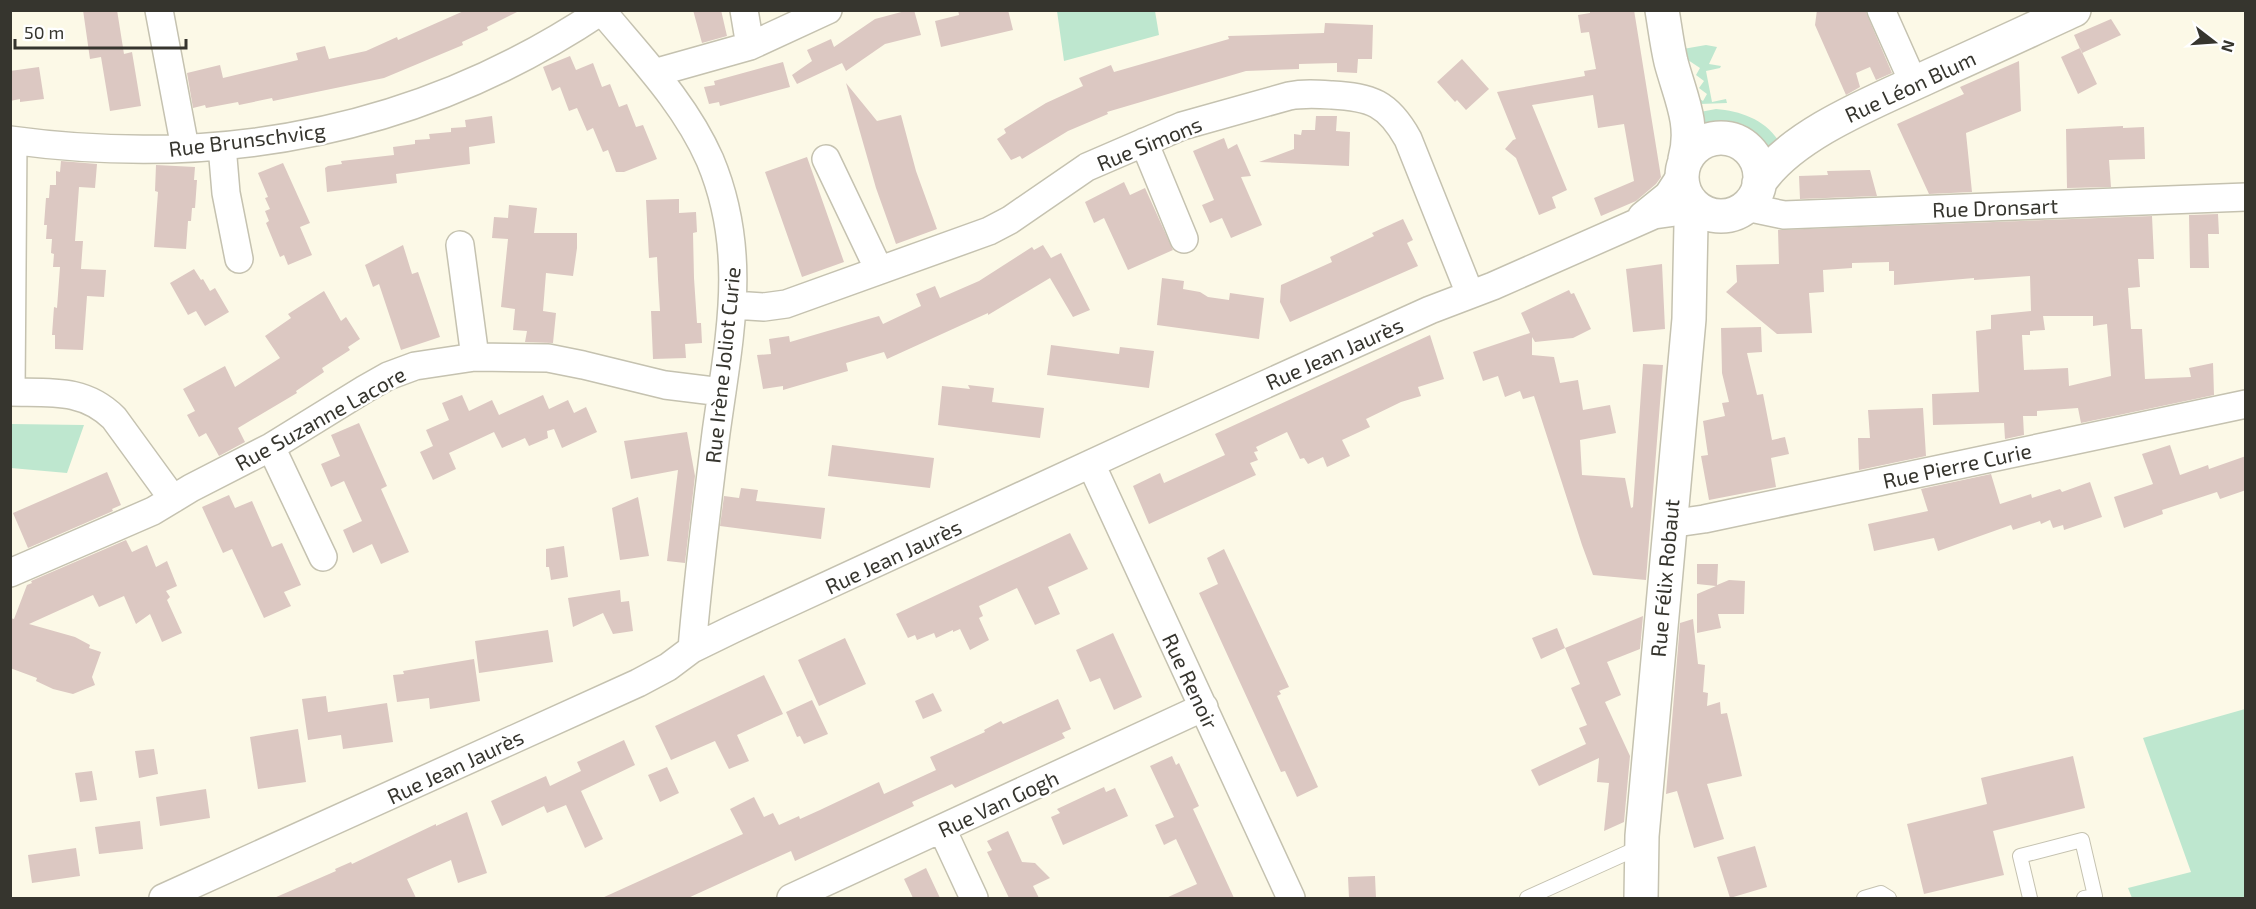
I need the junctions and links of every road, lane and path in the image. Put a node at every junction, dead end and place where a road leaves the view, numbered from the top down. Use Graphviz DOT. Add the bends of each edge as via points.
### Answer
graph roads {
  1 [pos="159,10"];
  2 [pos="744,10"];
  3 [pos="828,10"];
  4 [pos="1662,10"];
  5 [pos="1881,10"];
  6 [pos="2074,10"];
  7 [pos="601,11"];
  8 [pos="750,46"];
  9 [pos="654,73"];
  10 [pos="1914,84"];
  11 [pos="12,140"];
  12 [pos="1144,142"];
  13 [pos="222,146"];
  14 [pos="185,148"];
  15 [pos="826,159"];
  16 [pos="1710,195"];
  17 [pos="2246,197"];
  18 [pos="1629,225"];
  19 [pos="1184,239"];
  20 [pos="460,244"];
  21 [pos="1691,255"];
  22 [pos="239,259"];
  23 [pos="879,270"];
  24 [pos="1470,294"];
  25 [pos="733,305"];
  26 [pos="1689,319"];
  27 [pos="475,357"];
  28 [pos="11,392"];
  29 [pos="722,392"];
  30 [pos="2246,404"];
  31 [pos="271,447"];
  32 [pos="1091,464"];
  33 [pos="173,499"];
  34 [pos="1669,524"];
  35 [pos="323,557"];
  36 [pos="10,573"];
  37 [pos="692,650"];
  38 [pos="1204,707"];
  39 [pos="942,830"];
  40 [pos="1641,842"];
  41 [pos="163,898"];
  42 [pos="791,898"];
  43 [pos="974,898"];
  44 [pos="1291,898"];
  45 [pos="1527,898"];
  46 [pos="1628,898"];
  47 [pos="1641,898"];
  48 [pos="1863,898"];
  49 [pos="1889,898"];
  50 [pos="2030,898"];
  51 [pos="2084,898"];
  1 -- 14 [label="street"];
  2 -- 8 [label="street"];
  3 -- 8 [label="street"];
  4 -- 16 [label="street" via="1689,141"];
  5 -- 10 [label="street"];
  6 -- 10 [label="street, Rue Léon Blum"];
  7 -- 9 [label="street, Rue Irène Joliot Curie"];
  7 -- 13 [label="street, Rue Brunschvicg" via="520,60 407,109 301,136"];
  8 -- 9 [label="street"];
  9 -- 25 [label="street, Rue Irène Joliot Curie" via="693,126 722,192 734,259"];
  10 -- 16 [label="street, Rue Léon Blum" via="1853,111 1772,165"];
  11 -- 14 [label="street, Rue Brunschvicg" via="91,148"];
  11 -- 28 [label="street"];
  12 -- 19 [label="street"];
  12 -- 23 [label="street, Rue Simons" via="1077,173 999,227"];
  12 -- 24 [label="street, Rue Simons" via="1182,126 1289,96 1309,93 1369,100 1395,117 1408,139"];
  13 -- 14 [label="street, Rue Brunschvicg"];
  13 -- 22 [label="street" via="226,194"];
  15 -- 23 [label="street"];
  16 -- 17 [label="street, Rue Dronsart" via="1784,215"];
  16 -- 18 [label="street, Rue Jean Jaurès"];
  16 -- 18 [label="street, Rue Jean Jaurès" via="1662,201"];
  16 -- 21 [label="street, Rue Félix Robaut"];
  16 -- 26 [label="street, Rue Félix Robaut" via="1714,231"];
  18 -- 21 [label="street" via="1665,231 1679,238"];
  18 -- 24 [label="street, Rue Jean Jaurès"];
  20 -- 27 [label="street"];
  21 -- 26 [label="street, Rue Félix Robaut"];
  23 -- 25 [label="street, Rue Simons" via="786,303 764,307"];
  24 -- 32 [label="street, Rue Jean Jaurès"];
  25 -- 29 [label="street, Rue Irène Joliot Curie"];
  26 -- 34 [label="street, Rue Félix Robaut"];
  27 -- 29 [label="street, Rue Suzanne Lacore" via="562,360 665,385"];
  27 -- 31 [label="street, Rue Suzanne Lacore" via="430,363 388,376"];
  28 -- 33 [label="street" via="66,393 103,407"];
  29 -- 37 [label="street, Rue Irène Joliot Curie"];
  30 -- 34 [label="street, Rue Pierre Curie"];
  31 -- 33 [label="street, Rue Suzanne Lacore"];
  31 -- 35 [label="street"];
  32 -- 37 [label="street, Rue Jean Jaurès"];
  32 -- 38 [label="street, Rue Renoir"];
  33 -- 36 [label="street, Rue Suzanne Lacore"];
  34 -- 40 [label="street, Rue Félix Robaut"];
  37 -- 41 [label="street, Rue Jean Jaurès" via="638,683"];
  38 -- 39 [label="street, Rue Van Gogh"];
  38 -- 44 [label="street, Rue Renoir"];
  39 -- 42 [label="street, Rue Van Gogh"];
  39 -- 43 [label="street"];
  40 -- 45 [label="lane"];
  40 -- 46 [label="street, Rue Félix Robaut"];
  40 -- 47 [label="street, Rue Félix Robaut"];
  48 -- 49 [label="lane" via="1881,894"];
  50 -- 51 [label="lane" via="2020,856 2082,840 2095,896"];
}
